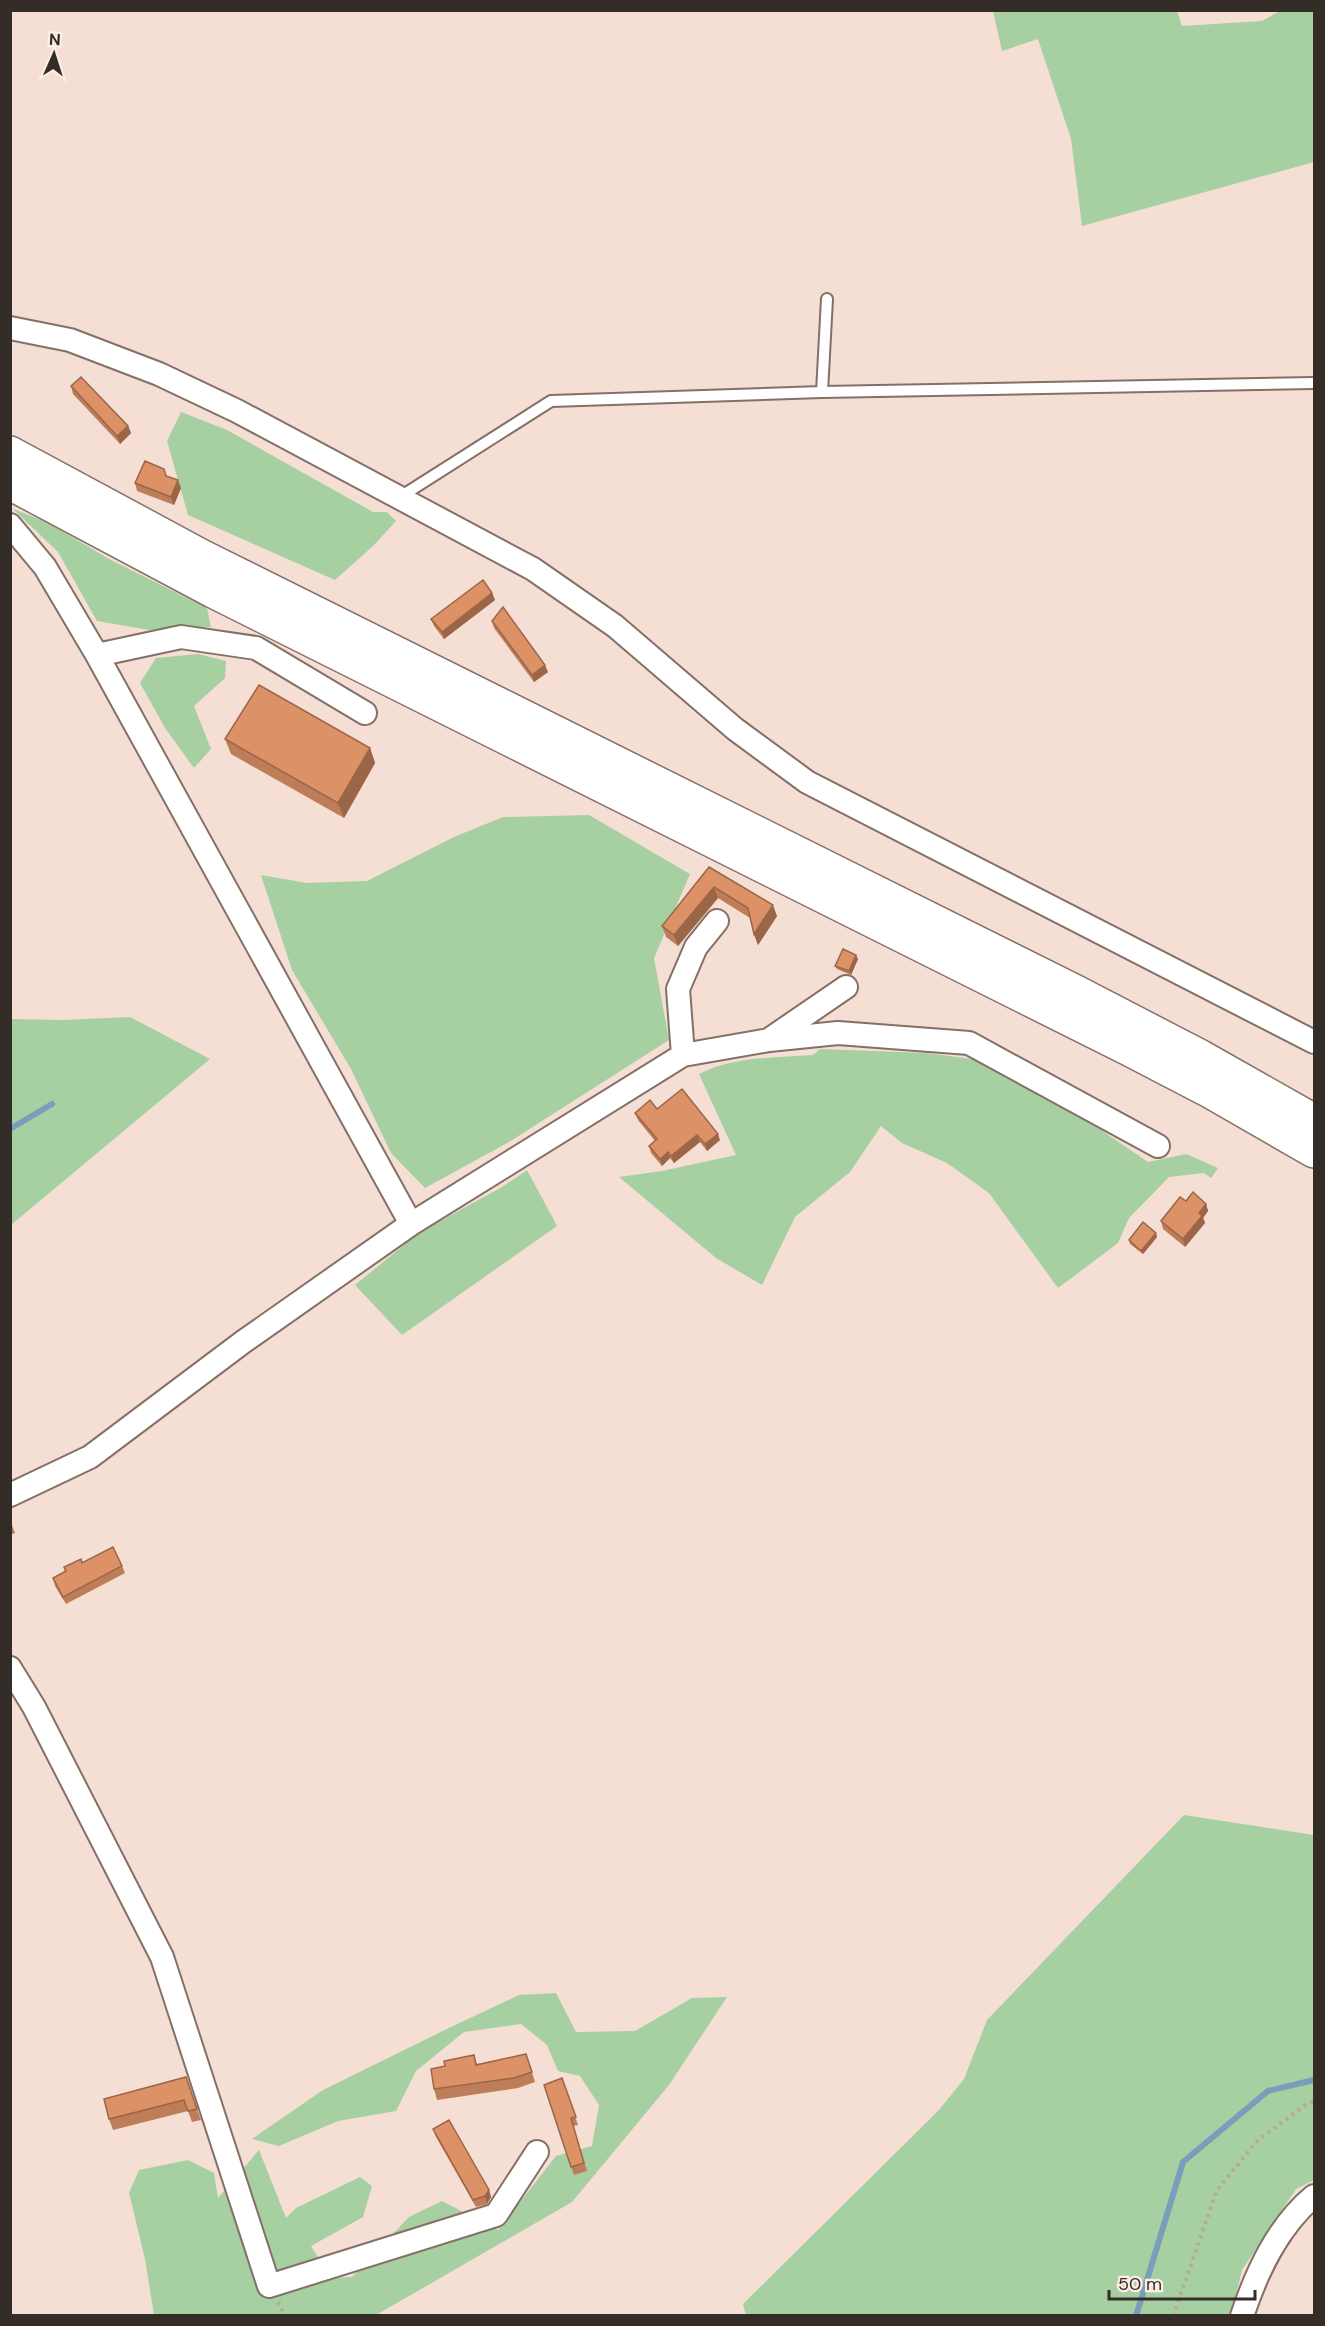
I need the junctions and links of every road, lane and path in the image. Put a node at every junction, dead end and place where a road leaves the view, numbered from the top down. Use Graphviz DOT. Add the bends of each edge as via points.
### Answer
graph roads {
  1 [pos="827,299"];
  2 [pos="10,328"];
  3 [pos="1314,383"];
  4 [pos="822,392"];
  5 [pos="10,453"];
  6 [pos="10,483"];
  7 [pos="400,497"];
  8 [pos="10,525"];
  9 [pos="97,655"];
  10 [pos="365,713"];
  11 [pos="717,921"];
  12 [pos="846,987"];
  13 [pos="769,1040"];
  14 [pos="1314,1042"];
  15 [pos="683,1055"];
  16 [pos="1314,1121"];
  17 [pos="1158,1146"];
  18 [pos="1314,1151"];
  19 [pos="411,1224"];
  20 [pos="10,1495"];
  21 [pos="10,1668"];
  22 [pos="1314,2102"];
  23 [pos="537,2152"];
  24 [pos="1314,2196"];
  25 [pos="1173,2316"];
  26 [pos="1242,2316"];
  1 -- 4 [label="lane"];
  2 -- 7 [label="street" via="70,340 159,374"];
  3 -- 4 [label="lane"];
  4 -- 7 [label="lane" via="551,401"];
  5 -- 16 [label="highway" via="212,561 1076,992"];
  6 -- 18 [label="highway" via="213,591 1129,1049"];
  7 -- 14 [label="street" via="533,569 615,626 735,729 807,782"];
  8 -- 9 [label="street" via="45,567"];
  9 -- 10 [label="street" via="181,637 256,648"];
  9 -- 19 [label="street"];
  11 -- 15 [label="street" via="696,946 678,989"];
  12 -- 13 [label="street"];
  13 -- 15 [label="street"];
  13 -- 17 [label="street" via="838,1033 969,1043"];
  15 -- 19 [label="street"];
  19 -- 20 [label="street" via="243,1342 90,1457"];
  21 -- 23 [label="street" via="34,1707 162,1957 269,2286 496,2215"];
  22 -- 25 [label="path" via="1258,2140 1217,2190"];
  24 -- 26 [label="street" via="1283,2229 1264,2261"];
}
